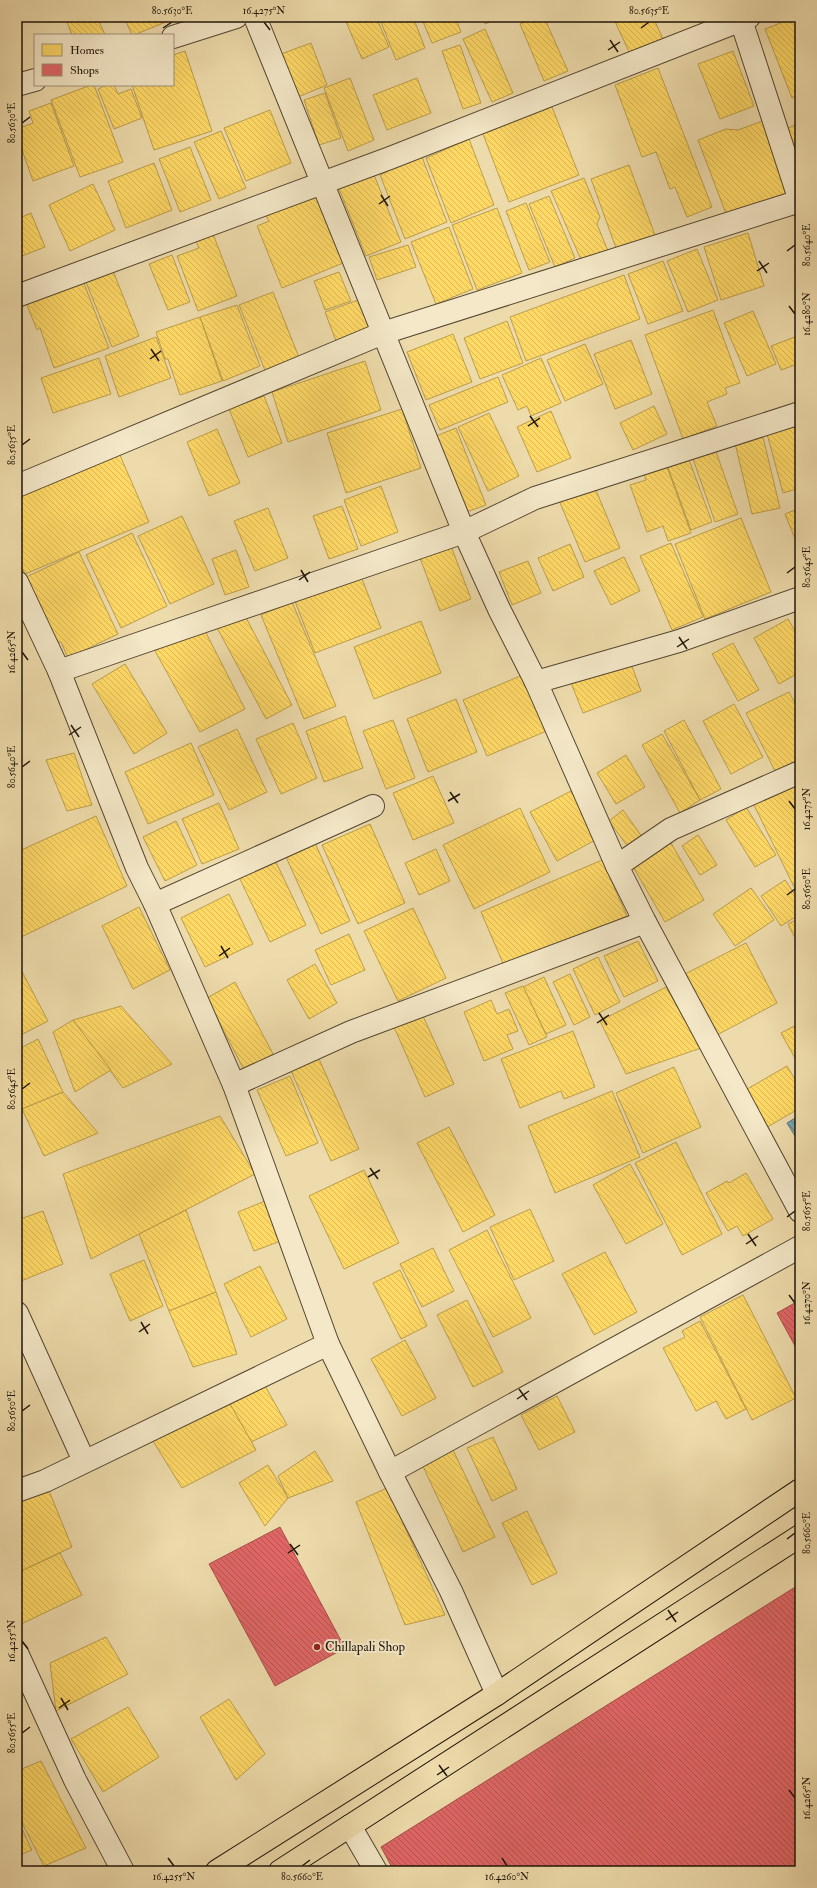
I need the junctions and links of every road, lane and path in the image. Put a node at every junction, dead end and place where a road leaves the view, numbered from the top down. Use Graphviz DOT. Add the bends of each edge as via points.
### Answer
graph roads {
  1 [pos="236,17"];
  2 [pos="255,17"];
  3 [pos="743,18"];
  4 [pos="174,37"];
  5 [pos="34,80"];
  6 [pos="17,85"];
  7 [pos="322,183"];
  8 [pos="800,201"];
  9 [pos="17,296"];
  10 [pos="383,333"];
  11 [pos="800,413"];
  12 [pos="17,486"];
  13 [pos="464,532"];
  14 [pos="17,582"];
  15 [pos="800,598"];
  16 [pos="58,671"];
  17 [pos="536,682"];
  18 [pos="800,772"];
  19 [pos="373,806"];
  20 [pos="617,866"];
  21 [pos="155,904"];
  22 [pos="645,922"];
  23 [pos="234,1085"];
  24 [pos="800,1211"];
  25 [pos="800,1247"];
  26 [pos="17,1313"];
  27 [pos="328,1344"];
  28 [pos="84,1461"];
  29 [pos="390,1472"];
  30 [pos="800,1490"];
  31 [pos="17,1491"];
  32 [pos="800,1536"];
  33 [pos="17,1653"];
  34 [pos="497,1694"];
  35 [pos="350,1826"];
  36 [pos="123,1871"];
  37 [pos="216,1871"];
  38 [pos="280,1871"];
  39 [pos="376,1871"];
  1 -- 4 [label="street"];
  2 -- 7 [label="street"];
  3 -- 7 [label="street"];
  3 -- 8 [label="street"];
  5 -- 6 [label="street"];
  7 -- 9 [label="street"];
  7 -- 10 [label="street"];
  8 -- 10 [label="street"];
  10 -- 12 [label="street"];
  10 -- 13 [label="street"];
  11 -- 13 [label="street" via="535,498"];
  13 -- 16 [label="street"];
  13 -- 17 [label="street"];
  14 -- 16 [label="street"];
  15 -- 17 [label="street" via="679,641"];
  16 -- 21 [label="street" via="137,868"];
  17 -- 20 [label="street"];
  18 -- 20 [label="street" via="670,829"];
  19 -- 21 [label="street"];
  20 -- 22 [label="street"];
  21 -- 23 [label="street"];
  22 -- 23 [label="street" via="351,1032"];
  22 -- 24 [label="street"];
  23 -- 27 [label="street"];
  25 -- 29 [label="street"];
  26 -- 28 [label="street"];
  27 -- 28 [label="street"];
  27 -- 29 [label="street"];
  28 -- 31 [label="street"];
  29 -- 34 [label="street" via="451,1591"];
  30 -- 34 [label="main road"];
  32 -- 35 [label="main road"];
  33 -- 36 [label="street" via="75,1780"];
  34 -- 37 [label="main road"];
  35 -- 38 [label="main road"];
  35 -- 39 [label="street"];
}
